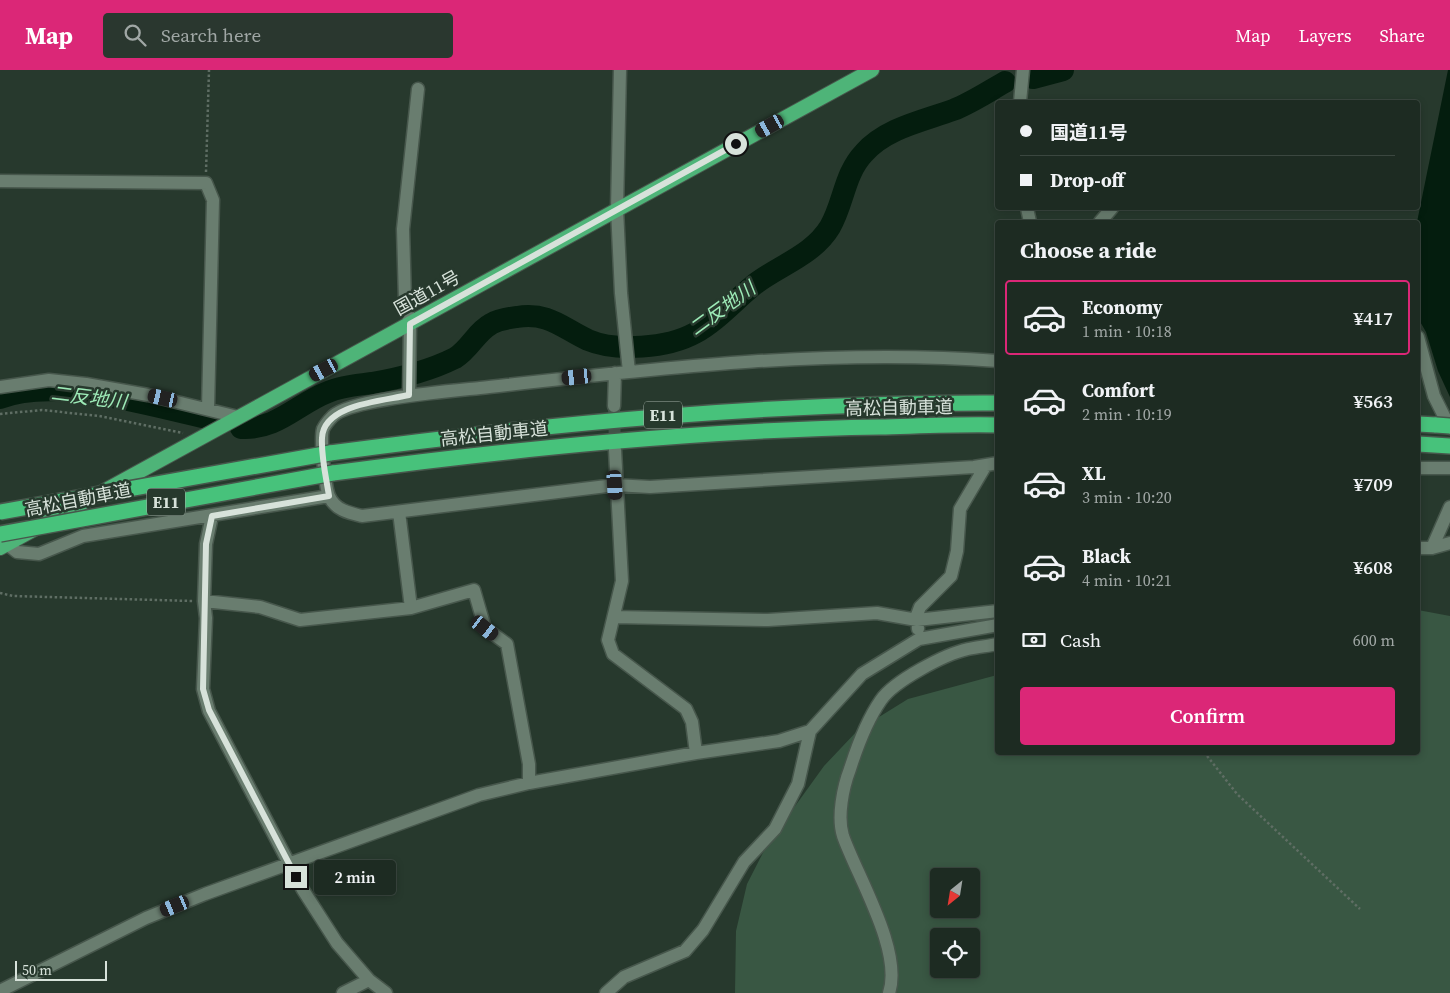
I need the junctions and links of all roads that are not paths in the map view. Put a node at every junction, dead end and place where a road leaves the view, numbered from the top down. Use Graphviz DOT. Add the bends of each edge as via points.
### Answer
graph roads {
  1 [pos="620,70"];
  2 [pos="872,70"];
  3 [pos="1023,70"];
  4 [pos="418,89"];
  5 [pos="1020,100"];
  6 [pos="0,181"];
  7 [pos="616,209"];
  8 [pos="1110,210"];
  9 [pos="1102,220"];
  10 [pos="410,324"];
  11 [pos="1420,344"];
  12 [pos="995,361"];
  13 [pos="629,372"];
  14 [pos="615,373"];
  15 [pos="0,387"];
  16 [pos="409,395"];
  17 [pos="995,403"];
  18 [pos="614,406"];
  19 [pos="208,409"];
  20 [pos="238,417"];
  21 [pos="1420,424"];
  22 [pos="995,425"];
  23 [pos="1445,426"];
  24 [pos="1420,444"];
  25 [pos="1445,446"];
  26 [pos="615,450"];
  27 [pos="993,464"];
  28 [pos="1420,468"];
  29 [pos="1450,468"];
  30 [pos="615,485"];
  31 [pos="329,496"];
  32 [pos="1450,507"];
  33 [pos="0,512"];
  34 [pos="399,512"];
  35 [pos="212,516"];
  36 [pos="2,542"];
  37 [pos="1450,543"];
  38 [pos="1420,548"];
  39 [pos="1432,548"];
  40 [pos="204,601"];
  41 [pos="411,608"];
  42 [pos="995,611"];
  43 [pos="614,617"];
  44 [pos="917,620"];
  45 [pos="995,626"];
  46 [pos="919,639"];
  47 [pos="995,644"];
  48 [pos="810,731"];
  49 [pos="696,753"];
  50 [pos="530,783"];
  51 [pos="290,863"];
  52 [pos="369,980"];
  53 [pos="0,991"];
  54 [pos="343,993"];
  55 [pos="386,993"];
  56 [pos="606,993"];
  57 [pos="889,993"];
  1 -- 7 [label="street"];
  2 -- 7 [label="highway, 国道11号"];
  3 -- 5 [label="street"];
  4 -- 10 [label="street" via="404,229 405,300"];
  6 -- 19 [label="street" via="206,183 213,200"];
  7 -- 10 [label="highway, 国道11号"];
  7 -- 13 [label="street" via="620,294"];
  8 -- 9 [label="street"];
  10 -- 16 [label="street"];
  10 -- 20 [label="highway, 国道11号"];
  11 -- 23 [label="street"];
  12 -- 13 [label="street" via="856,358 727,363"];
  13 -- 14 [label="street"];
  14 -- 16 [label="street"];
  14 -- 18 [label="street"];
  15 -- 19 [label="street" via="49,380 113,389"];
  16 -- 31 [label="street" via="353,407 334,415 324,426 322,438"];
  17 -- 33 [label="highway, 高松自動車道 / E11, bridge" via="816,406 628,418 485,432 208,473"];
  19 -- 20 [label="street"];
  20 -- 36 [label="highway, 国道11号"];
  21 -- 23 [label="highway"];
  22 -- 36 [label="highway, 高松自動車道 / E11, bridge" via="819,428 629,438 487,452 333,473"];
  24 -- 25 [label="highway"];
  26 -- 30 [label="street"];
  27 -- 30 [label="street" via="650,487"];
  27 -- 44 [label="street" via="960,509 958,551 951,576 920,607"];
  28 -- 29 [label="street"];
  30 -- 34 [label="street"];
  30 -- 43 [label="street" via="622,581"];
  31 -- 34 [label="street" via="340,509 353,514"];
  31 -- 35 [label="street"];
  32 -- 39 [label="street"];
  34 -- 41 [label="street"];
  35 -- 36 [label="street" via="83,536 39,554 17,552"];
  35 -- 40 [label="street" via="206,544"];
  37 -- 39 [label="street"];
  38 -- 39 [label="street"];
  40 -- 41 [label="street" via="260,607 300,620"];
  40 -- 51 [label="street" via="203,689 209,710"];
  41 -- 50 [label="street" via="474,590 485,628 506,644"];
  42 -- 44 [label="street"];
  43 -- 44 [label="street" via="768,620 877,613"];
  43 -- 49 [label="street" via="608,640 612,654 686,709 692,722"];
  44 -- 46 [label="street"];
  45 -- 46 [label="street"];
  46 -- 48 [label="street" via="862,674"];
  47 -- 57 [label="street" via="966,649 914,672 882,699 855,752 842,791 842,834 880,921 891,968"];
  48 -- 49 [label="street" via="779,741"];
  48 -- 56 [label="street" via="798,784 775,829 744,862 703,930 685,951 624,977"];
  49 -- 50 [label="street"];
  50 -- 51 [label="street" via="479,795"];
  51 -- 52 [label="street" via="337,943"];
  51 -- 53 [label="street" via="146,918"];
  52 -- 54 [label="street"];
  52 -- 55 [label="street"];
}
